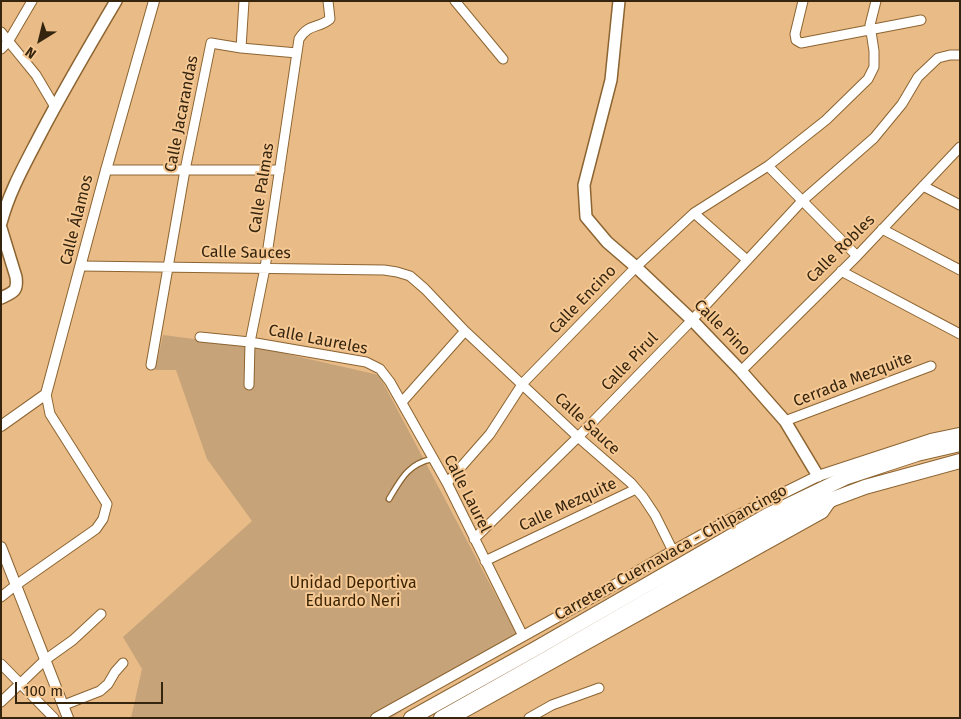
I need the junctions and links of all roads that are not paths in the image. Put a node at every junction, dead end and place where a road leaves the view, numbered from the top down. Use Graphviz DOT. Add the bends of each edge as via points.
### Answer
graph roads {
  1 [pos="32,1"];
  2 [pos="116,1"];
  3 [pos="154,1"];
  4 [pos="244,1"];
  5 [pos="328,1"];
  6 [pos="455,1"];
  7 [pos="619,1"];
  8 [pos="803,1"];
  9 [pos="876,1"];
  10 [pos="921,20"];
  11 [pos="870,28"];
  12 [pos="1,32"];
  13 [pos="4,45"];
  14 [pos="241,48"];
  15 [pos="297,53"];
  16 [pos="960,55"];
  17 [pos="503,59"];
  18 [pos="54,107"];
  19 [pos="960,147"];
  20 [pos="768,166"];
  21 [pos="106,170"];
  22 [pos="185,170"];
  23 [pos="280,170"];
  24 [pos="923,186"];
  25 [pos="802,202"];
  26 [pos="960,205"];
  27 [pos="694,212"];
  28 [pos="1,223"];
  29 [pos="1,228"];
  30 [pos="882,229"];
  31 [pos="3,242"];
  32 [pos="856,256"];
  33 [pos="747,260"];
  34 [pos="81,266"];
  35 [pos="169,267"];
  36 [pos="636,267"];
  37 [pos="265,268"];
  38 [pos="960,270"];
  39 [pos="841,271"];
  40 [pos="410,276"];
  41 [pos="1,298"];
  42 [pos="692,320"];
  43 [pos="465,331"];
  44 [pos="960,334"];
  45 [pos="200,337"];
  46 [pos="250,342"];
  47 [pos="151,365"];
  48 [pos="931,366"];
  49 [pos="380,369"];
  50 [pos="741,370"];
  51 [pos="523,384"];
  52 [pos="249,385"];
  53 [pos="46,394"];
  54 [pos="402,402"];
  55 [pos="785,421"];
  56 [pos="1,426"];
  57 [pos="960,433"];
  58 [pos="578,437"];
  59 [pos="960,444"];
  60 [pos="432,459"];
  61 [pos="960,461"];
  62 [pos="818,476"];
  63 [pos="447,483"];
  64 [pos="636,489"];
  65 [pos="389,499"];
  66 [pos="833,500"];
  67 [pos="474,539"];
  68 [pos="1,547"];
  69 [pos="673,551"];
  70 [pos="484,561"];
  71 [pos="16,584"];
  72 [pos="1,597"];
  73 [pos="101,614"];
  74 [pos="523,636"];
  75 [pos="45,660"];
  76 [pos="123,663"];
  77 [pos="1,664"];
  78 [pos="21,684"];
  79 [pos="599,688"];
  80 [pos="1,702"];
  81 [pos="64,705"];
  82 [pos="54,718"];
  83 [pos="68,718"];
  84 [pos="376,718"];
  85 [pos="411,718"];
  86 [pos="440,718"];
  87 [pos="455,718"];
  88 [pos="529,718"];
  1 -- 13 [label="street"];
  2 -- 18 [label="main road"];
  3 -- 21 [label="street, Calle Álamos"];
  4 -- 14 [label="street"];
  5 -- 15 [label="street, Calle Palmas" via="330,19 304,30"];
  6 -- 17 [label="street"];
  7 -- 36 [label="main road, Calle Pino" via="611,80 584,185 586,217 607,242"];
  8 -- 11 [label="street" via="795,34 801,44"];
  9 -- 11 [label="street"];
  10 -- 11 [label="street"];
  11 -- 20 [label="street, Calle Encino" via="874,67 868,79 826,120"];
  12 -- 13 [label="street"];
  13 -- 18 [label="street" via="36,75"];
  14 -- 15 [label="street"];
  14 -- 22 [label="street, Calle Jacarandas" via="211,42"];
  15 -- 23 [label="street, Calle Palmas"];
  16 -- 25 [label="street, Calle Pirul" via="938,58 918,77 902,104 874,138"];
  18 -- 28 [label="main road" via="6,202"];
  19 -- 24 [label="street, Calle Robles"];
  20 -- 25 [label="street"];
  20 -- 27 [label="street, Calle Encino"];
  21 -- 22 [label="street"];
  21 -- 34 [label="street, Calle Álamos"];
  22 -- 23 [label="street"];
  22 -- 35 [label="street, Calle Jacarandas"];
  23 -- 37 [label="street, Calle Palmas"];
  24 -- 26 [label="street"];
  24 -- 30 [label="street, Calle Robles"];
  25 -- 32 [label="street"];
  25 -- 33 [label="street, Calle Pirul"];
  27 -- 33 [label="street"];
  27 -- 36 [label="street, Calle Encino"];
  29 -- 31 [label="main road"];
  30 -- 32 [label="street, Calle Robles"];
  30 -- 38 [label="street"];
  31 -- 41 [label="main road" via="17,286 14,292"];
  32 -- 39 [label="street, Calle Robles"];
  33 -- 42 [label="street, Calle Pirul"];
  34 -- 35 [label="street, Calle Sauces"];
  34 -- 53 [label="street, Calle Álamos"];
  35 -- 37 [label="street, Calle Sauces"];
  35 -- 47 [label="street, Calle Jacarandas"];
  36 -- 42 [label="main road, Calle Pino"];
  36 -- 51 [label="street, Calle Encino"];
  37 -- 40 [label="street, Calle Sauces" via="384,270"];
  37 -- 46 [label="street, Calle Palmas"];
  39 -- 44 [label="street"];
  39 -- 50 [label="street, Calle Robles"];
  40 -- 43 [label="street, Calle Sauce"];
  42 -- 50 [label="main road, Calle Pino"];
  42 -- 58 [label="street, Calle Pirul"];
  43 -- 51 [label="street, Calle Sauce"];
  43 -- 54 [label="street"];
  45 -- 46 [label="street, Calle Laureles"];
  46 -- 49 [label="street, Calle Laureles" via="366,362"];
  46 -- 52 [label="street, Calle Palmas"];
  48 -- 55 [label="street, Cerrada Mezquite"];
  49 -- 54 [label="street, Calle Laurel"];
  50 -- 55 [label="main road, Calle Pino"];
  51 -- 58 [label="street, Calle Sauce"];
  51 -- 63 [label="street, Calle Encino" via="490,434"];
  53 -- 56 [label="street"];
  53 -- 71 [label="street" via="50,414 107,504 96,529"];
  54 -- 60 [label="street, Calle Laurel"];
  55 -- 62 [label="main road, Calle Pino"];
  57 -- 62 [label="street" via="931,439"];
  58 -- 64 [label="street, Calle Sauce"];
  58 -- 67 [label="street, Calle Pirul"];
  59 -- 85 [label="main road, Carretera Cuernavaca - Chilpancingo" via="917,454 847,478 768,515"];
  60 -- 63 [label="street, Calle Laurel"];
  60 -- 65 [label="lane" via="421,461 407,471"];
  61 -- 66 [label="main road, Carretera Cuernavaca - Chilpancingo" via="865,487"];
  62 -- 69 [label="street"];
  63 -- 67 [label="street, Calle Laurel"];
  64 -- 69 [label="street, Calle Sauce" via="655,515"];
  64 -- 70 [label="street, Calle Mezquite"];
  66 -- 86 [label="main road, Carretera Cuernavaca - Chilpancingo" via="773,528"];
  66 -- 87 [label="street" via="823,513"];
  67 -- 70 [label="street, Calle Laurel"];
  68 -- 71 [label="street"];
  69 -- 74 [label="street"];
  70 -- 74 [label="street, Calle Laurel"];
  71 -- 72 [label="street"];
  71 -- 75 [label="street"];
  73 -- 75 [label="street"];
  74 -- 84 [label="street"];
  75 -- 78 [label="street"];
  75 -- 81 [label="street"];
  76 -- 81 [label="street" via="100,691"];
  77 -- 78 [label="street"];
  78 -- 80 [label="street"];
  78 -- 82 [label="street"];
  79 -- 88 [label="street" via="552,705"];
  81 -- 83 [label="street"];
}
